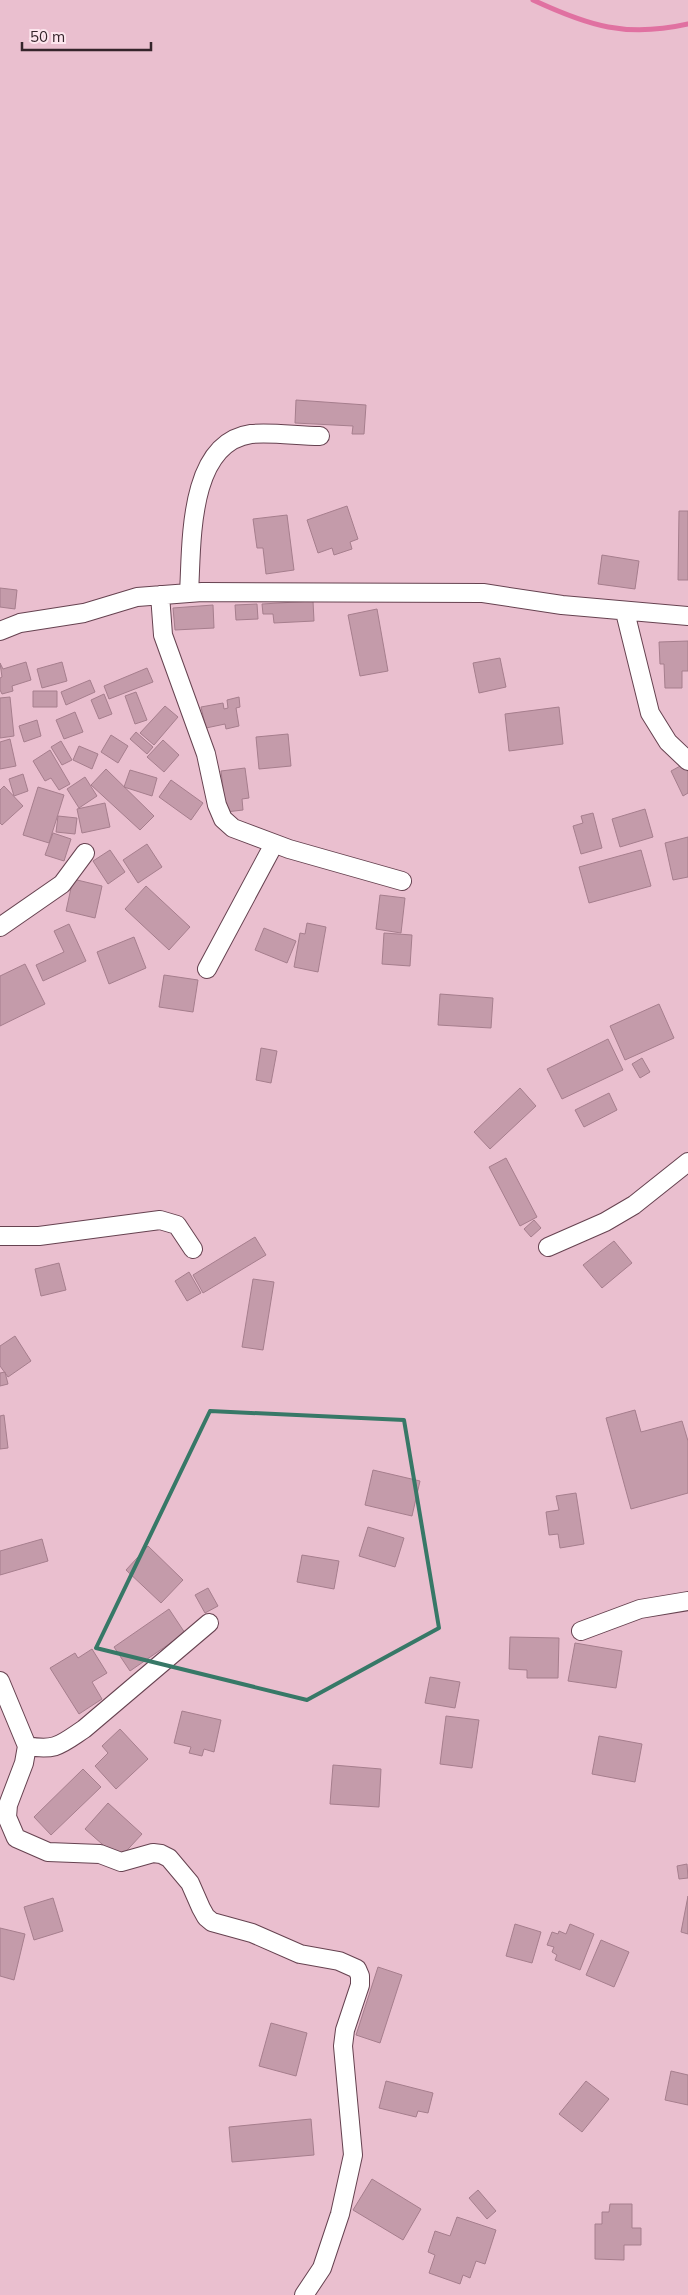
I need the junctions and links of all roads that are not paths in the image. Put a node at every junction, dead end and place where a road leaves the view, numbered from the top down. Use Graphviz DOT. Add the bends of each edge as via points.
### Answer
graph roads {
  1 [pos="320,436"];
  2 [pos="189,593"];
  3 [pos="160,595"];
  4 [pos="626,612"];
  5 [pos="688,616"];
  6 [pos="0,631"];
  7 [pos="688,761"];
  8 [pos="274,844"];
  9 [pos="86,853"];
  10 [pos="402,881"];
  11 [pos="0,927"];
  12 [pos="207,969"];
  13 [pos="688,1162"];
  14 [pos="0,1236"];
  15 [pos="548,1247"];
  16 [pos="193,1249"];
  17 [pos="688,1601"];
  18 [pos="209,1623"];
  19 [pos="581,1630"];
  20 [pos="0,1681"];
  21 [pos="27,1746"];
  22 [pos="304,2295"];
  1 -- 2 [label="street" via="251,434 232,440 212,459 195,499"];
  2 -- 3 [label="street"];
  2 -- 4 [label="street" via="482,593"];
  3 -- 6 [label="street" via="137,597 84,614 20,623"];
  3 -- 8 [label="street" via="163,635 206,754 223,819 233,828"];
  4 -- 5 [label="street"];
  4 -- 7 [label="street" via="650,713 668,742"];
  8 -- 10 [label="street"];
  8 -- 12 [label="street"];
  9 -- 11 [label="street" via="62,884"];
  13 -- 15 [label="street" via="634,1205 605,1222"];
  14 -- 16 [label="street" via="49,1235 160,1220 177,1224"];
  17 -- 19 [label="street" via="640,1609"];
  18 -- 21 [label="street" via="70,1738 47,1750"];
  20 -- 21 [label="street"];
  21 -- 22 [label="street" via="8,1805 8,1817 16,1838 48,1852 100,1854 122,1862 153,1853 161,1854 169,1858 190,1883 200,1908 212,1922 252,1933 300,1954 338,1961 357,1969 360,1985 343,2046 352,2155 340,2214 322,2268"];
}
